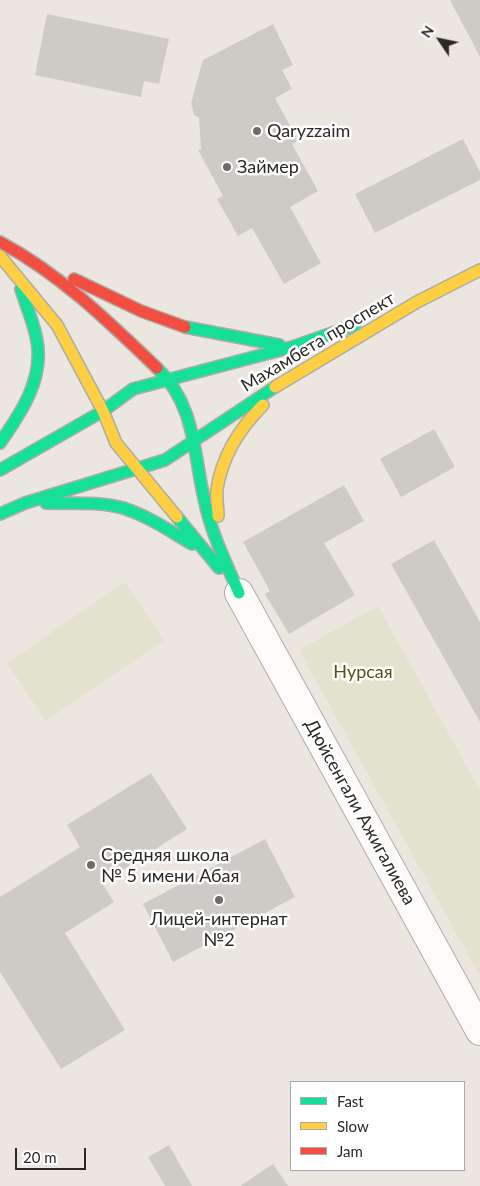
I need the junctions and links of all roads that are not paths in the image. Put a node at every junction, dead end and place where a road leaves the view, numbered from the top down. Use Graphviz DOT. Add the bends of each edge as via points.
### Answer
graph roads {
  1 [pos="0,242"];
  2 [pos="0,256"];
  3 [pos="32,259"];
  4 [pos="480,270"];
  5 [pos="17,276"];
  6 [pos="417,302"];
  7 [pos="292,347"];
  8 [pos="300,372"];
  9 [pos="167,378"];
  10 [pos="103,410"];
  11 [pos="0,442"];
  12 [pos="193,442"];
  13 [pos="0,470"];
  14 [pos="136,470"];
  15 [pos="25,503"];
  16 [pos="0,514"];
  17 [pos="220,550"];
  18 [pos="207,553"];
  19 [pos="239,593"];
  20 [pos="480,1031"];
  1 -- 3 [label="street"];
  2 -- 5 [label="street"];
  3 -- 7 [label="street" via="183,327"];
  3 -- 9 [label="street" via="98,312"];
  4 -- 6 [label="street"];
  5 -- 10 [label="street" via="57,325"];
  5 -- 11 [label="street" via="38,342 37,367 30,394 18,418"];
  6 -- 7 [label="street, Махамбета проспект"];
  6 -- 8 [label="street, Махамбета проспект"];
  7 -- 9 [label="street, Махамбета проспект"];
  8 -- 12 [label="street, Махамбета проспект"];
  8 -- 17 [label="street" via="257,411 226,459 217,490"];
  9 -- 10 [label="street" via="133,389"];
  9 -- 12 [label="street" via="186,409"];
  10 -- 13 [label="street"];
  10 -- 14 [label="street" via="116,443"];
  12 -- 14 [label="street" via="166,460"];
  12 -- 17 [label="street, Дюйсенгали Ажигалиева" via="206,508"];
  14 -- 15 [label="street"];
  14 -- 18 [label="street, Дюйсенгали Ажигалиева"];
  15 -- 16 [label="street"];
  15 -- 18 [label="street" via="96,504 122,508 148,518"];
  17 -- 19 [label="street, Дюйсенгали Ажигалиева"];
  18 -- 19 [label="street, Дюйсенгали Ажигалиева"];
  19 -- 20 [label="street, Дюйсенгали Ажигалиева"];
}
